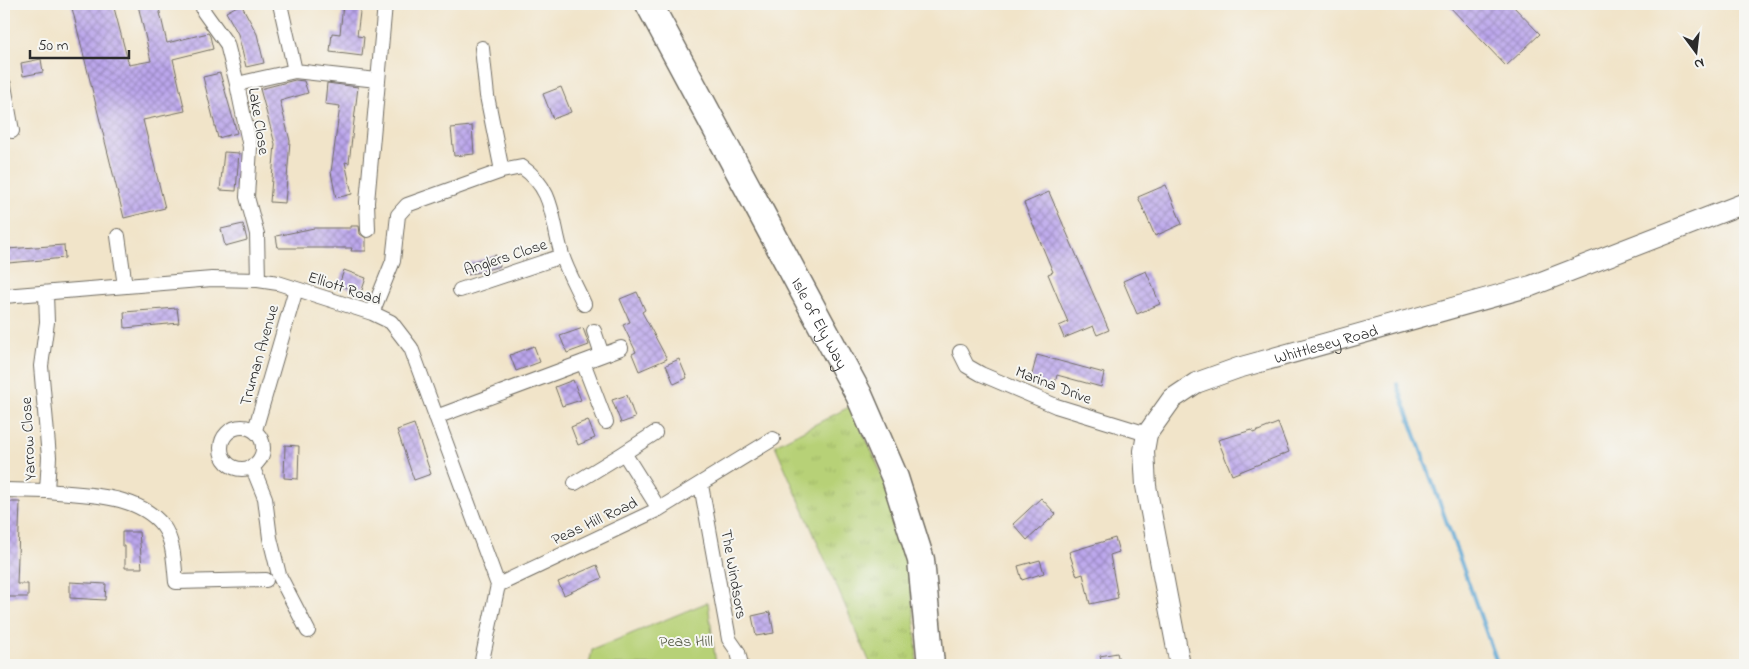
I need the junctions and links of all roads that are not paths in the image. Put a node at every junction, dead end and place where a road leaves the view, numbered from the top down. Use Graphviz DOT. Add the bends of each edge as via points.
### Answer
graph roads {
  1 [pos="202,4"];
  2 [pos="280,4"];
  3 [pos="385,4"];
  4 [pos="649,4"];
  5 [pos="482,48"];
  6 [pos="295,70"];
  7 [pos="377,80"];
  8 [pos="237,84"];
  9 [pos="4,85"];
  10 [pos="12,131"];
  11 [pos="502,171"];
  12 [pos="1745,203"];
  13 [pos="368,230"];
  14 [pos="118,236"];
  15 [pos="562,256"];
  16 [pos="258,280"];
  17 [pos="125,286"];
  18 [pos="296,289"];
  19 [pos="460,290"];
  20 [pos="46,294"];
  21 [pos="4,296"];
  22 [pos="584,304"];
  23 [pos="372,313"];
  24 [pos="594,331"];
  25 [pos="621,348"];
  26 [pos="960,352"];
  27 [pos="602,355"];
  28 [pos="583,362"];
  29 [pos="436,417"];
  30 [pos="606,422"];
  31 [pos="254,430"];
  32 [pos="654,432"];
  33 [pos="1147,434"];
  34 [pos="772,439"];
  35 [pos="624,453"];
  36 [pos="252,466"];
  37 [pos="575,483"];
  38 [pos="701,485"];
  39 [pos="4,490"];
  40 [pos="47,491"];
  41 [pos="660,509"];
  42 [pos="266,580"];
  43 [pos="498,585"];
  44 [pos="308,631"];
  45 [pos="481,665"];
  46 [pos="741,665"];
  47 [pos="931,665"];
  48 [pos="1180,665"];
  1 -- 8 [label="street, Lake Close" via="204,12 227,44"];
  2 -- 6 [label="street"];
  3 -- 7 [label="street"];
  4 -- 47 [label="highway, Isle of Ely Way" via="859,396 895,478 921,560"];
  5 -- 11 [label="street" via="487,96"];
  6 -- 7 [label="street"];
  6 -- 8 [label="street"];
  7 -- 13 [label="street" via="366,202"];
  8 -- 16 [label="street, Lake Close" via="250,147 248,197 257,234"];
  9 -- 10 [label="street"];
  11 -- 15 [label="street" via="522,167 544,188"];
  11 -- 23 [label="street" via="417,200 402,210 398,215 393,261"];
  12 -- 33 [label="street, Whittlesey Road" via="1531,286 1238,368 1196,384 1172,399"];
  14 -- 17 [label="street"];
  15 -- 19 [label="street, Anglers Close"];
  15 -- 22 [label="street"];
  16 -- 17 [label="street, Elliott Road" via="212,279"];
  16 -- 18 [label="street, Elliott Road"];
  17 -- 20 [label="street, Elliott Road"];
  18 -- 23 [label="street, Elliott Road"];
  18 -- 31 [label="street, Truman Avenue"];
  20 -- 21 [label="street, Elliott Road"];
  20 -- 40 [label="street, Yarrow Close" via="47,322 41,366 49,456"];
  23 -- 29 [label="street, Elliott Road" via="391,322 411,348"];
  24 -- 27 [label="street"];
  25 -- 27 [label="street"];
  26 -- 33 [label="street, Marina Drive" via="967,366 981,374 1056,406"];
  27 -- 28 [label="street"];
  28 -- 29 [label="street"];
  28 -- 30 [label="street"];
  29 -- 43 [label="street, Elliott Road"];
  31 -- 36 [label="street, Truman Avenue" via="260,437 262,453"];
  31 -- 36 [label="street, Truman Avenue" via="246,427 229,430 220,446 226,463 234,468"];
  32 -- 35 [label="street"];
  33 -- 48 [label="street, Whittlesey Road" via="1144,450 1146,486"];
  34 -- 38 [label="street, Peas Hill Road"];
  35 -- 37 [label="street"];
  35 -- 41 [label="street"];
  36 -- 44 [label="street" via="266,498 270,538 279,575"];
  38 -- 41 [label="street, Peas Hill Road"];
  38 -- 46 [label="street, The Windsors" via="729,639 738,652"];
  39 -- 40 [label="street"];
  40 -- 42 [label="street, Yarrow Close" via="123,502 144,509 163,526 172,551 176,582"];
  41 -- 43 [label="street, Peas Hill Road"];
  43 -- 45 [label="street"];
}
